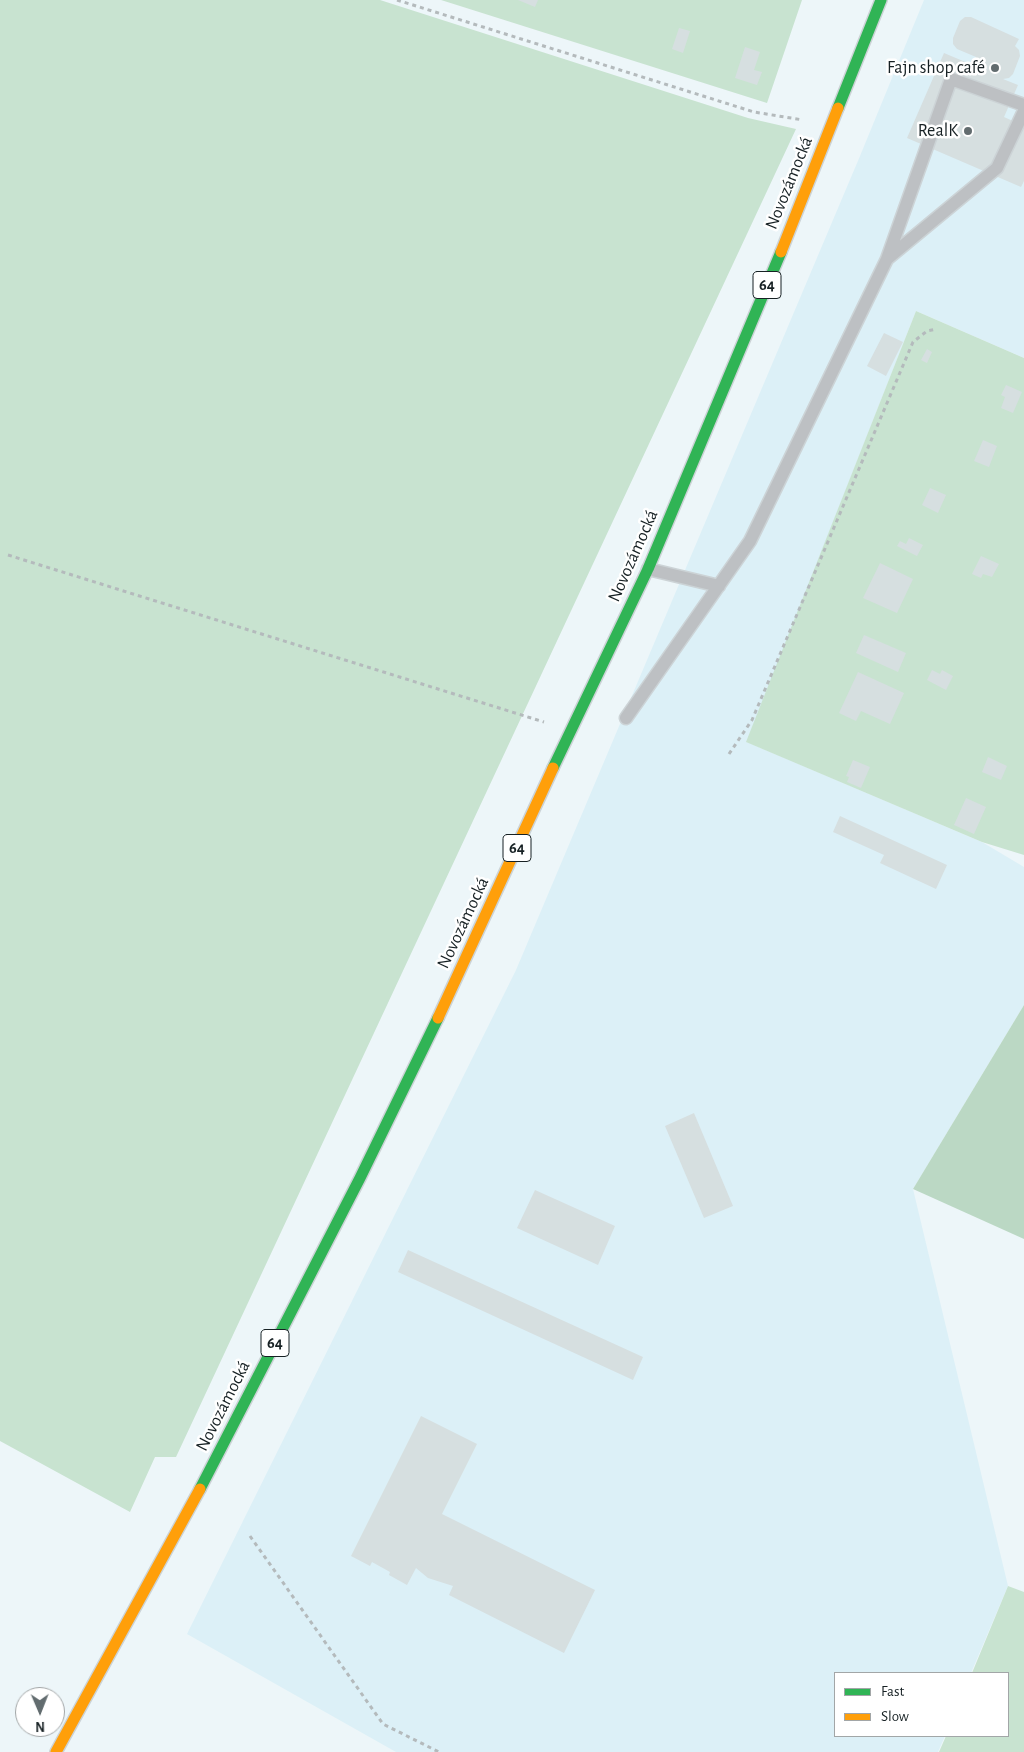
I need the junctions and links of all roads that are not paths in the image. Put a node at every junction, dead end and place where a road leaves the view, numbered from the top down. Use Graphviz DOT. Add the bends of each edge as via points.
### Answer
graph roads {
  1 [pos="881,0"];
  2 [pos="1024,104"];
  3 [pos="1024,111"];
  4 [pos="887,259"];
  5 [pos="648,569"];
  6 [pos="719,586"];
  7 [pos="626,718"];
  8 [pos="56,1752"];
  1 -- 5 [label="main road, Novozámocká / 64"];
  2 -- 4 [label="lane" via="951,79"];
  3 -- 4 [label="lane" via="997,168"];
  4 -- 6 [label="lane" via="750,541"];
  5 -- 6 [label="lane"];
  5 -- 8 [label="main road, Novozámocká / 64" via="449,996 360,1178 190,1508"];
  6 -- 7 [label="lane"];
}
